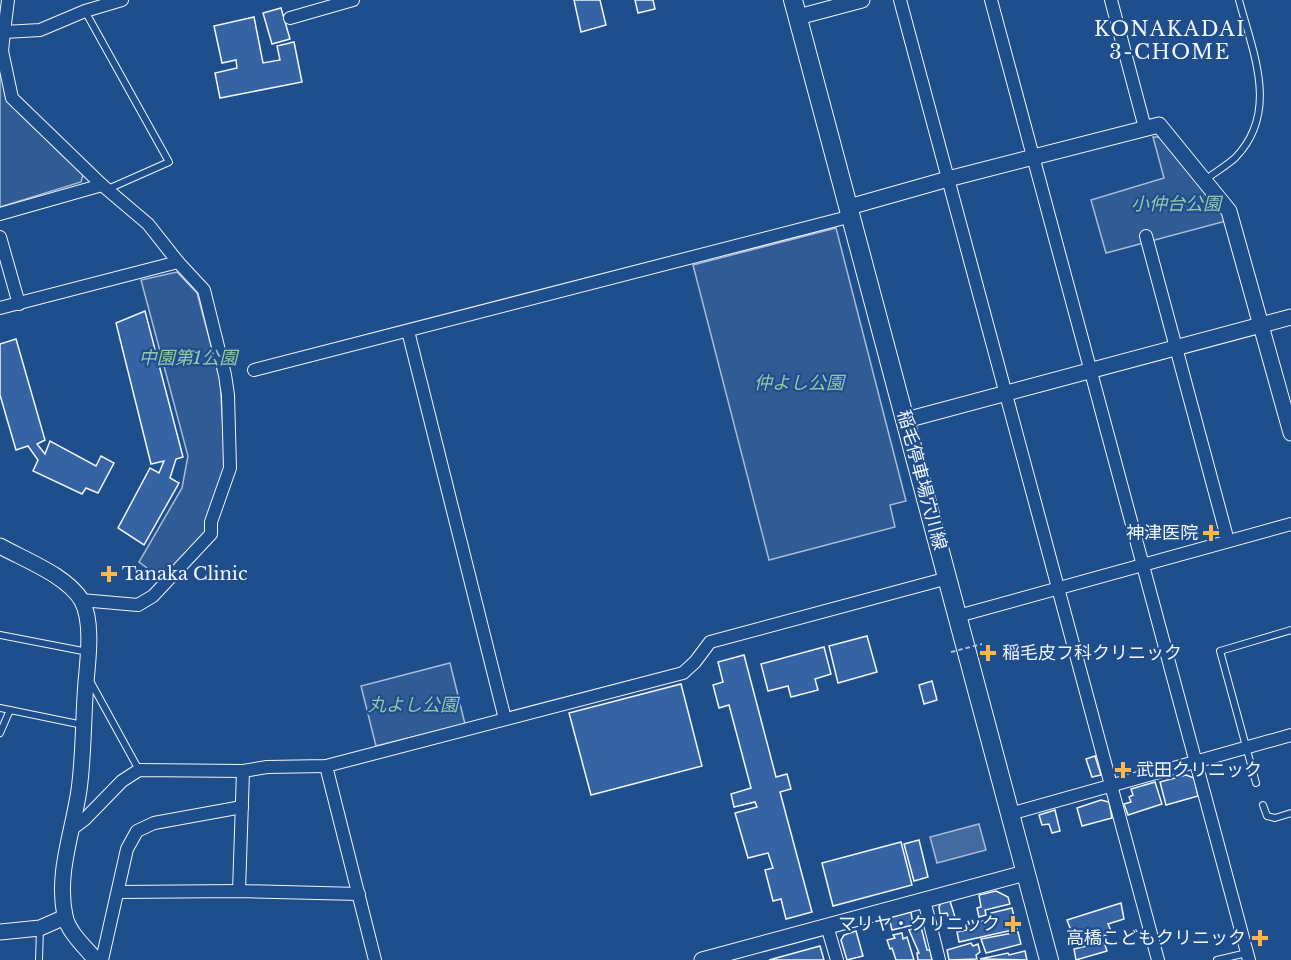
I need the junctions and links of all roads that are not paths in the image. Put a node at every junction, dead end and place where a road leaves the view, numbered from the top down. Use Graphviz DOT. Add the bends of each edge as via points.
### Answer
graph roads {
  1 [pos="8,0"];
  2 [pos="122,0"];
  3 [pos="353,0"];
  4 [pos="861,0"];
  5 [pos="900,0"];
  6 [pos="991,0"];
  7 [pos="1111,0"];
  8 [pos="1239,0"];
  9 [pos="796,9"];
  10 [pos="85,11"];
  11 [pos="290,18"];
  12 [pos="4,32"];
  13 [pos="1145,128"];
  14 [pos="1034,157"];
  15 [pos="948,179"];
  16 [pos="1204,180"];
  17 [pos="105,187"];
  18 [pos="850,212"];
  19 [pos="0,214"];
  20 [pos="1146,236"];
  21 [pos="0,237"];
  22 [pos="178,262"];
  23 [pos="19,304"];
  24 [pos="0,308"];
  25 [pos="1291,317"];
  26 [pos="1261,325"];
  27 [pos="408,331"];
  28 [pos="1176,348"];
  29 [pos="254,370"];
  30 [pos="1091,370"];
  31 [pos="1006,393"];
  32 [pos="906,420"];
  33 [pos="1291,433"];
  34 [pos="1291,524"];
  35 [pos="1228,542"];
  36 [pos="0,546"];
  37 [pos="1143,565"];
  38 [pos="948,578"];
  39 [pos="1058,588"];
  40 [pos="81,600"];
  41 [pos="958,616"];
  42 [pos="1291,630"];
  43 [pos="0,635"];
  44 [pos="89,652"];
  45 [pos="87,675"];
  46 [pos="0,708"];
  47 [pos="10,710"];
  48 [pos="506,719"];
  49 [pos="84,725"];
  50 [pos="0,733"];
  51 [pos="1291,735"];
  52 [pos="1247,748"];
  53 [pos="1197,763"];
  54 [pos="326,766"];
  55 [pos="139,770"];
  56 [pos="243,771"];
  57 [pos="1256,783"];
  58 [pos="1111,787"];
  59 [pos="1263,805"];
  60 [pos="242,807"];
  61 [pos="1291,813"];
  62 [pos="1010,814"];
  63 [pos="72,830"];
  64 [pos="1025,873"];
  65 [pos="118,891"];
  66 [pos="239,891"];
  67 [pos="359,894"];
  68 [pos="924,900"];
  69 [pos="65,917"];
  70 [pos="827,926"];
  71 [pos="40,928"];
  72 [pos="0,932"];
  73 [pos="737,955"];
  74 [pos="1248,956"];
  75 [pos="39,960"];
  76 [pos="96,960"];
  77 [pos="102,960"];
  78 [pos="375,960"];
  79 [pos="702,960"];
  80 [pos="837,960"];
  81 [pos="939,960"];
  82 [pos="1049,960"];
  83 [pos="1158,960"];
  84 [pos="1217,960"];
  1 -- 12 [label="street"];
  2 -- 10 [label="street"];
  3 -- 11 [label="street"];
  4 -- 9 [label="street"];
  5 -- 15 [label="street"];
  6 -- 14 [label="street"];
  7 -- 13 [label="street"];
  8 -- 16 [label="lane" via="1259,74 1260,112 1252,137 1234,159"];
  9 -- 18 [label="main road, 稲毛停車場穴川線"];
  10 -- 12 [label="street" via="40,30"];
  10 -- 17 [label="lane" via="169,162"];
  12 -- 17 [label="street" via="2,51 12,98"];
  13 -- 14 [label="street"];
  13 -- 16 [label="street" via="1159,125"];
  14 -- 15 [label="street"];
  14 -- 30 [label="street"];
  15 -- 18 [label="street"];
  15 -- 31 [label="street"];
  16 -- 26 [label="street" via="1229,211"];
  17 -- 19 [label="street"];
  17 -- 22 [label="street" via="148,224"];
  18 -- 27 [label="street"];
  18 -- 32 [label="main road, 稲毛停車場穴川線"];
  20 -- 28 [label="street"];
  21 -- 23 [label="street"];
  22 -- 23 [label="street"];
  22 -- 40 [label="street" via="204,290 228,395 230,468 211,522 211,534 153,596 138,605"];
  23 -- 24 [label="street"];
  25 -- 26 [label="street"];
  26 -- 28 [label="street"];
  26 -- 33 [label="street"];
  27 -- 29 [label="street"];
  27 -- 48 [label="street"];
  28 -- 30 [label="street"];
  28 -- 35 [label="street"];
  30 -- 31 [label="street"];
  30 -- 37 [label="street"];
  31 -- 32 [label="street"];
  31 -- 39 [label="street"];
  32 -- 38 [label="main road, 稲毛停車場穴川線"];
  34 -- 35 [label="street"];
  35 -- 37 [label="street"];
  36 -- 40 [label="street" via="65,582"];
  37 -- 39 [label="street"];
  37 -- 53 [label="street"];
  38 -- 41 [label="main road, 稲毛停車場穴川線"];
  38 -- 48 [label="street" via="721,638 710,642 683,674"];
  39 -- 41 [label="street"];
  39 -- 58 [label="street"];
  40 -- 44 [label="street" via="87,615"];
  41 -- 62 [label="main road, 稲毛停車場穴川線"];
  42 -- 52 [label="lane" via="1220,651"];
  43 -- 44 [label="lane"];
  44 -- 45 [label="street"];
  45 -- 49 [label="street"];
  45 -- 55 [label="lane"];
  46 -- 47 [label="lane"];
  47 -- 49 [label="lane"];
  47 -- 50 [label="lane"];
  48 -- 54 [label="street"];
  49 -- 63 [label="street"];
  51 -- 52 [label="street"];
  52 -- 53 [label="street"];
  52 -- 57 [label="lane"];
  53 -- 58 [label="street"];
  53 -- 74 [label="street"];
  54 -- 56 [label="street"];
  54 -- 67 [label="street"];
  55 -- 56 [label="street"];
  55 -- 63 [label="street" via="122,781"];
  56 -- 60 [label="street"];
  58 -- 62 [label="street"];
  58 -- 83 [label="street"];
  59 -- 61 [label="lane" via="1267,816"];
  60 -- 65 [label="street" via="154,823 137,831 127,849"];
  60 -- 66 [label="street"];
  62 -- 64 [label="main road, 稲毛停車場穴川線"];
  63 -- 69 [label="street" via="62,872"];
  64 -- 68 [label="street"];
  64 -- 82 [label="main road, 稲毛停車場穴川線"];
  65 -- 66 [label="street"];
  65 -- 77 [label="street"];
  66 -- 67 [label="street"];
  67 -- 78 [label="street"];
  68 -- 70 [label="street"];
  68 -- 81 [label="street"];
  69 -- 71 [label="street"];
  69 -- 76 [label="street"];
  70 -- 73 [label="street"];
  70 -- 80 [label="street"];
  71 -- 72 [label="street"];
  71 -- 75 [label="lane"];
  73 -- 79 [label="street"];
  74 -- 84 [label="lane"];
}
